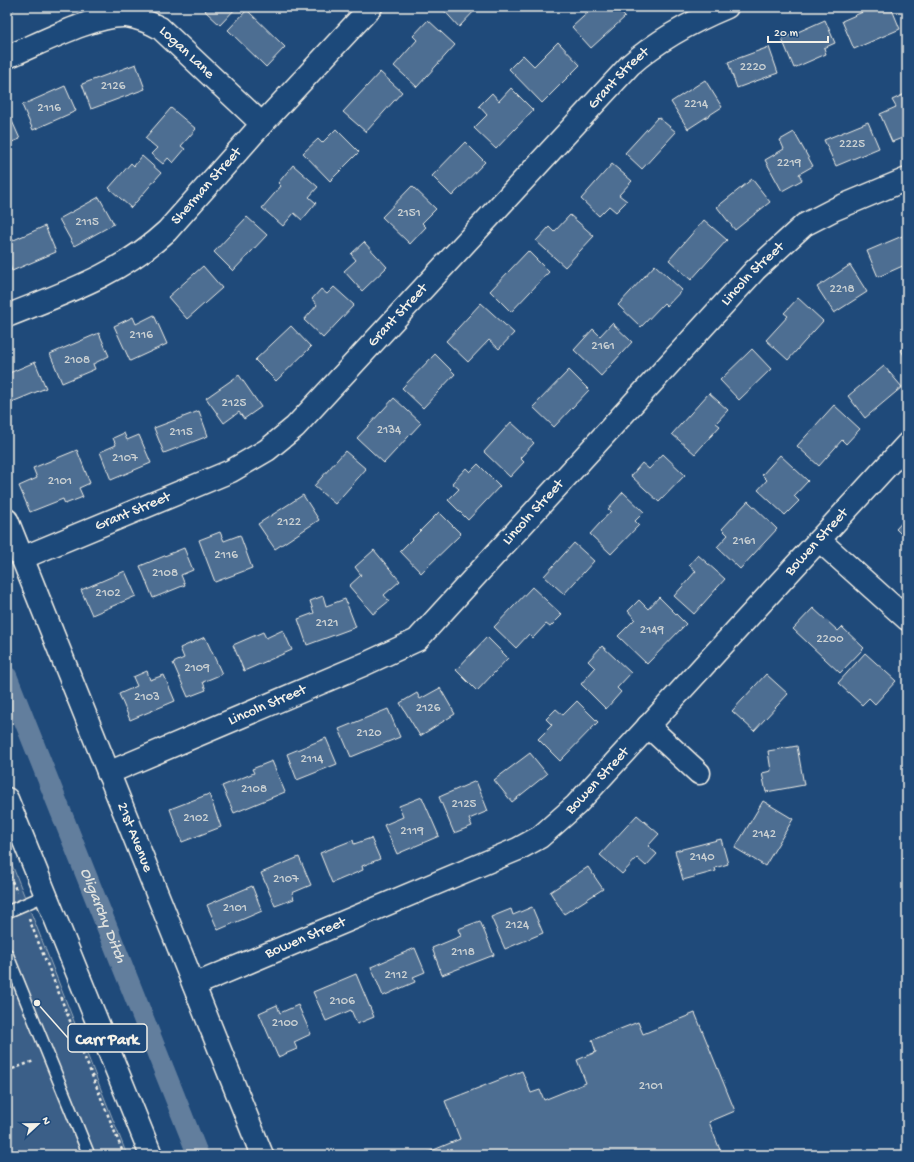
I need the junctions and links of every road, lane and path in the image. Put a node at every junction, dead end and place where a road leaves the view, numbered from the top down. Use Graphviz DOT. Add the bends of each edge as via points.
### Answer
graph roads {
  1 [pos="371,7"];
  2 [pos="727,7"];
  3 [pos="7,57"];
  4 [pos="262,124"];
  5 [pos="907,179"];
  6 [pos="7,316"];
  7 [pos="907,444"];
  8 [pos="7,520"];
  9 [pos="820,540"];
  10 [pos="22,558"];
  11 [pos="907,619"];
  12 [pos="648,726"];
  13 [pos="108,772"];
  14 [pos="699,773"];
  15 [pos="7,799"];
  16 [pos="7,870"];
  17 [pos="46,895"];
  18 [pos="20,899"];
  19 [pos="7,912"];
  20 [pos="27,913"];
  21 [pos="7,954"];
  22 [pos="194,985"];
  23 [pos="34,1061"];
  24 [pos="7,1071"];
  25 [pos="89,1155"];
  26 [pos="124,1155"];
  27 [pos="151,1155"];
  28 [pos="262,1155"];
  1 -- 4 [label="street, Sherman Street"];
  2 -- 10 [label="street, Grant Street" via="673,32 630,65 295,427 267,450 232,471"];
  3 -- 4 [label="street, Logan Lane" via="107,17 125,16 142,19 160,28"];
  4 -- 6 [label="street, Sherman Street" via="152,245 95,280"];
  5 -- 13 [label="street, Lincoln Street" via="804,226 755,270 417,640 366,664"];
  7 -- 9 [label="street, Bowen Street"];
  8 -- 10 [label="street, 21st Avenue"];
  9 -- 11 [label="street"];
  9 -- 12 [label="street, Bowen Street"];
  10 -- 13 [label="street, 21st Avenue"];
  12 -- 14 [label="street"];
  12 -- 22 [label="street, Bowen Street" via="576,805 540,837 518,849"];
  13 -- 22 [label="street, 21st Avenue"];
  15 -- 17 [label="street"];
  16 -- 18 [label="path"];
  17 -- 19 [label="lane"];
  17 -- 27 [label="street"];
  20 -- 26 [label="path"];
  21 -- 25 [label="lane"];
  22 -- 28 [label="street, 21st Avenue"];
  23 -- 24 [label="path"];
}
